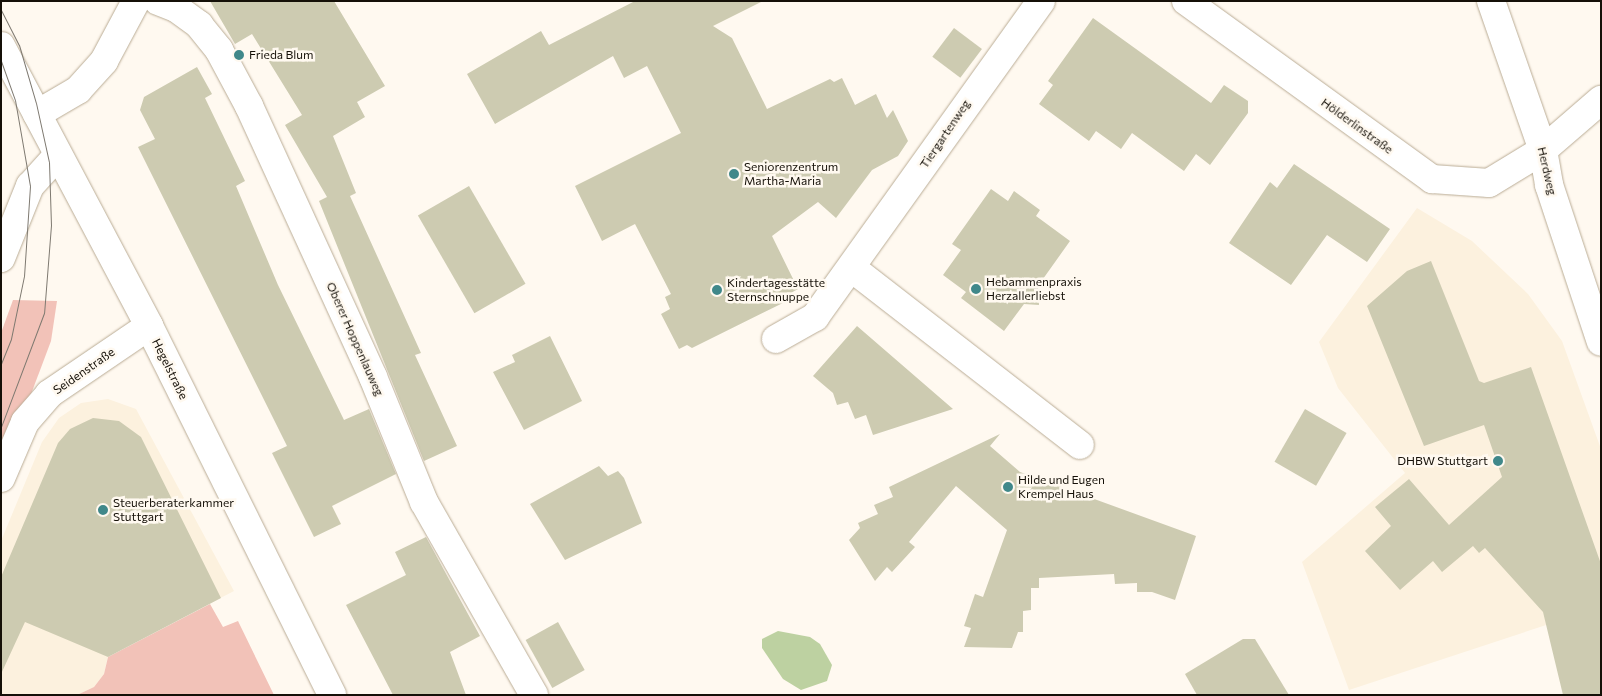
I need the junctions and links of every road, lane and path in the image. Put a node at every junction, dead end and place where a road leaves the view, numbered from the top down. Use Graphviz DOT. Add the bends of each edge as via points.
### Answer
graph roads {
  1 [pos="136,1"];
  2 [pos="158,1"];
  3 [pos="1041,1"];
  4 [pos="1186,1"];
  5 [pos="1490,1"];
  6 [pos="1,46"];
  7 [pos="1601,100"];
  8 [pos="37,114"];
  9 [pos="1543,150"];
  10 [pos="57,156"];
  11 [pos="1,258"];
  12 [pos="853,269"];
  13 [pos="149,326"];
  14 [pos="776,339"];
  15 [pos="1601,342"];
  16 [pos="1080,445"];
  17 [pos="1,478"];
  18 [pos="332,695"];
  19 [pos="534,695"];
  1 -- 8 [label="street" via="104,61 78,90"];
  2 -- 19 [label="street, Oberer Hoppenlauweg" via="176,8 200,25 219,50 249,106 373,377 424,502"];
  3 -- 12 [label="street, Tiergartenweg" via="993,64"];
  4 -- 9 [label="street, Hölderlinstraße" via="1432,179 1488,183"];
  5 -- 9 [label="street, Herdweg"];
  6 -- 8 [label="street, Hegelstraße"];
  7 -- 9 [label="street, Hölderlinstraße"];
  8 -- 10 [label="street, Hegelstraße"];
  9 -- 15 [label="street, Herdweg" via="1548,185"];
  10 -- 11 [label="street" via="30,186"];
  10 -- 13 [label="street, Hegelstraße"];
  12 -- 14 [label="street, Tiergartenweg" via="815,317"];
  12 -- 16 [label="street"];
  13 -- 17 [label="street, Seidenstraße" via="49,394 25,422"];
  13 -- 18 [label="street, Hegelstraße"];
}
